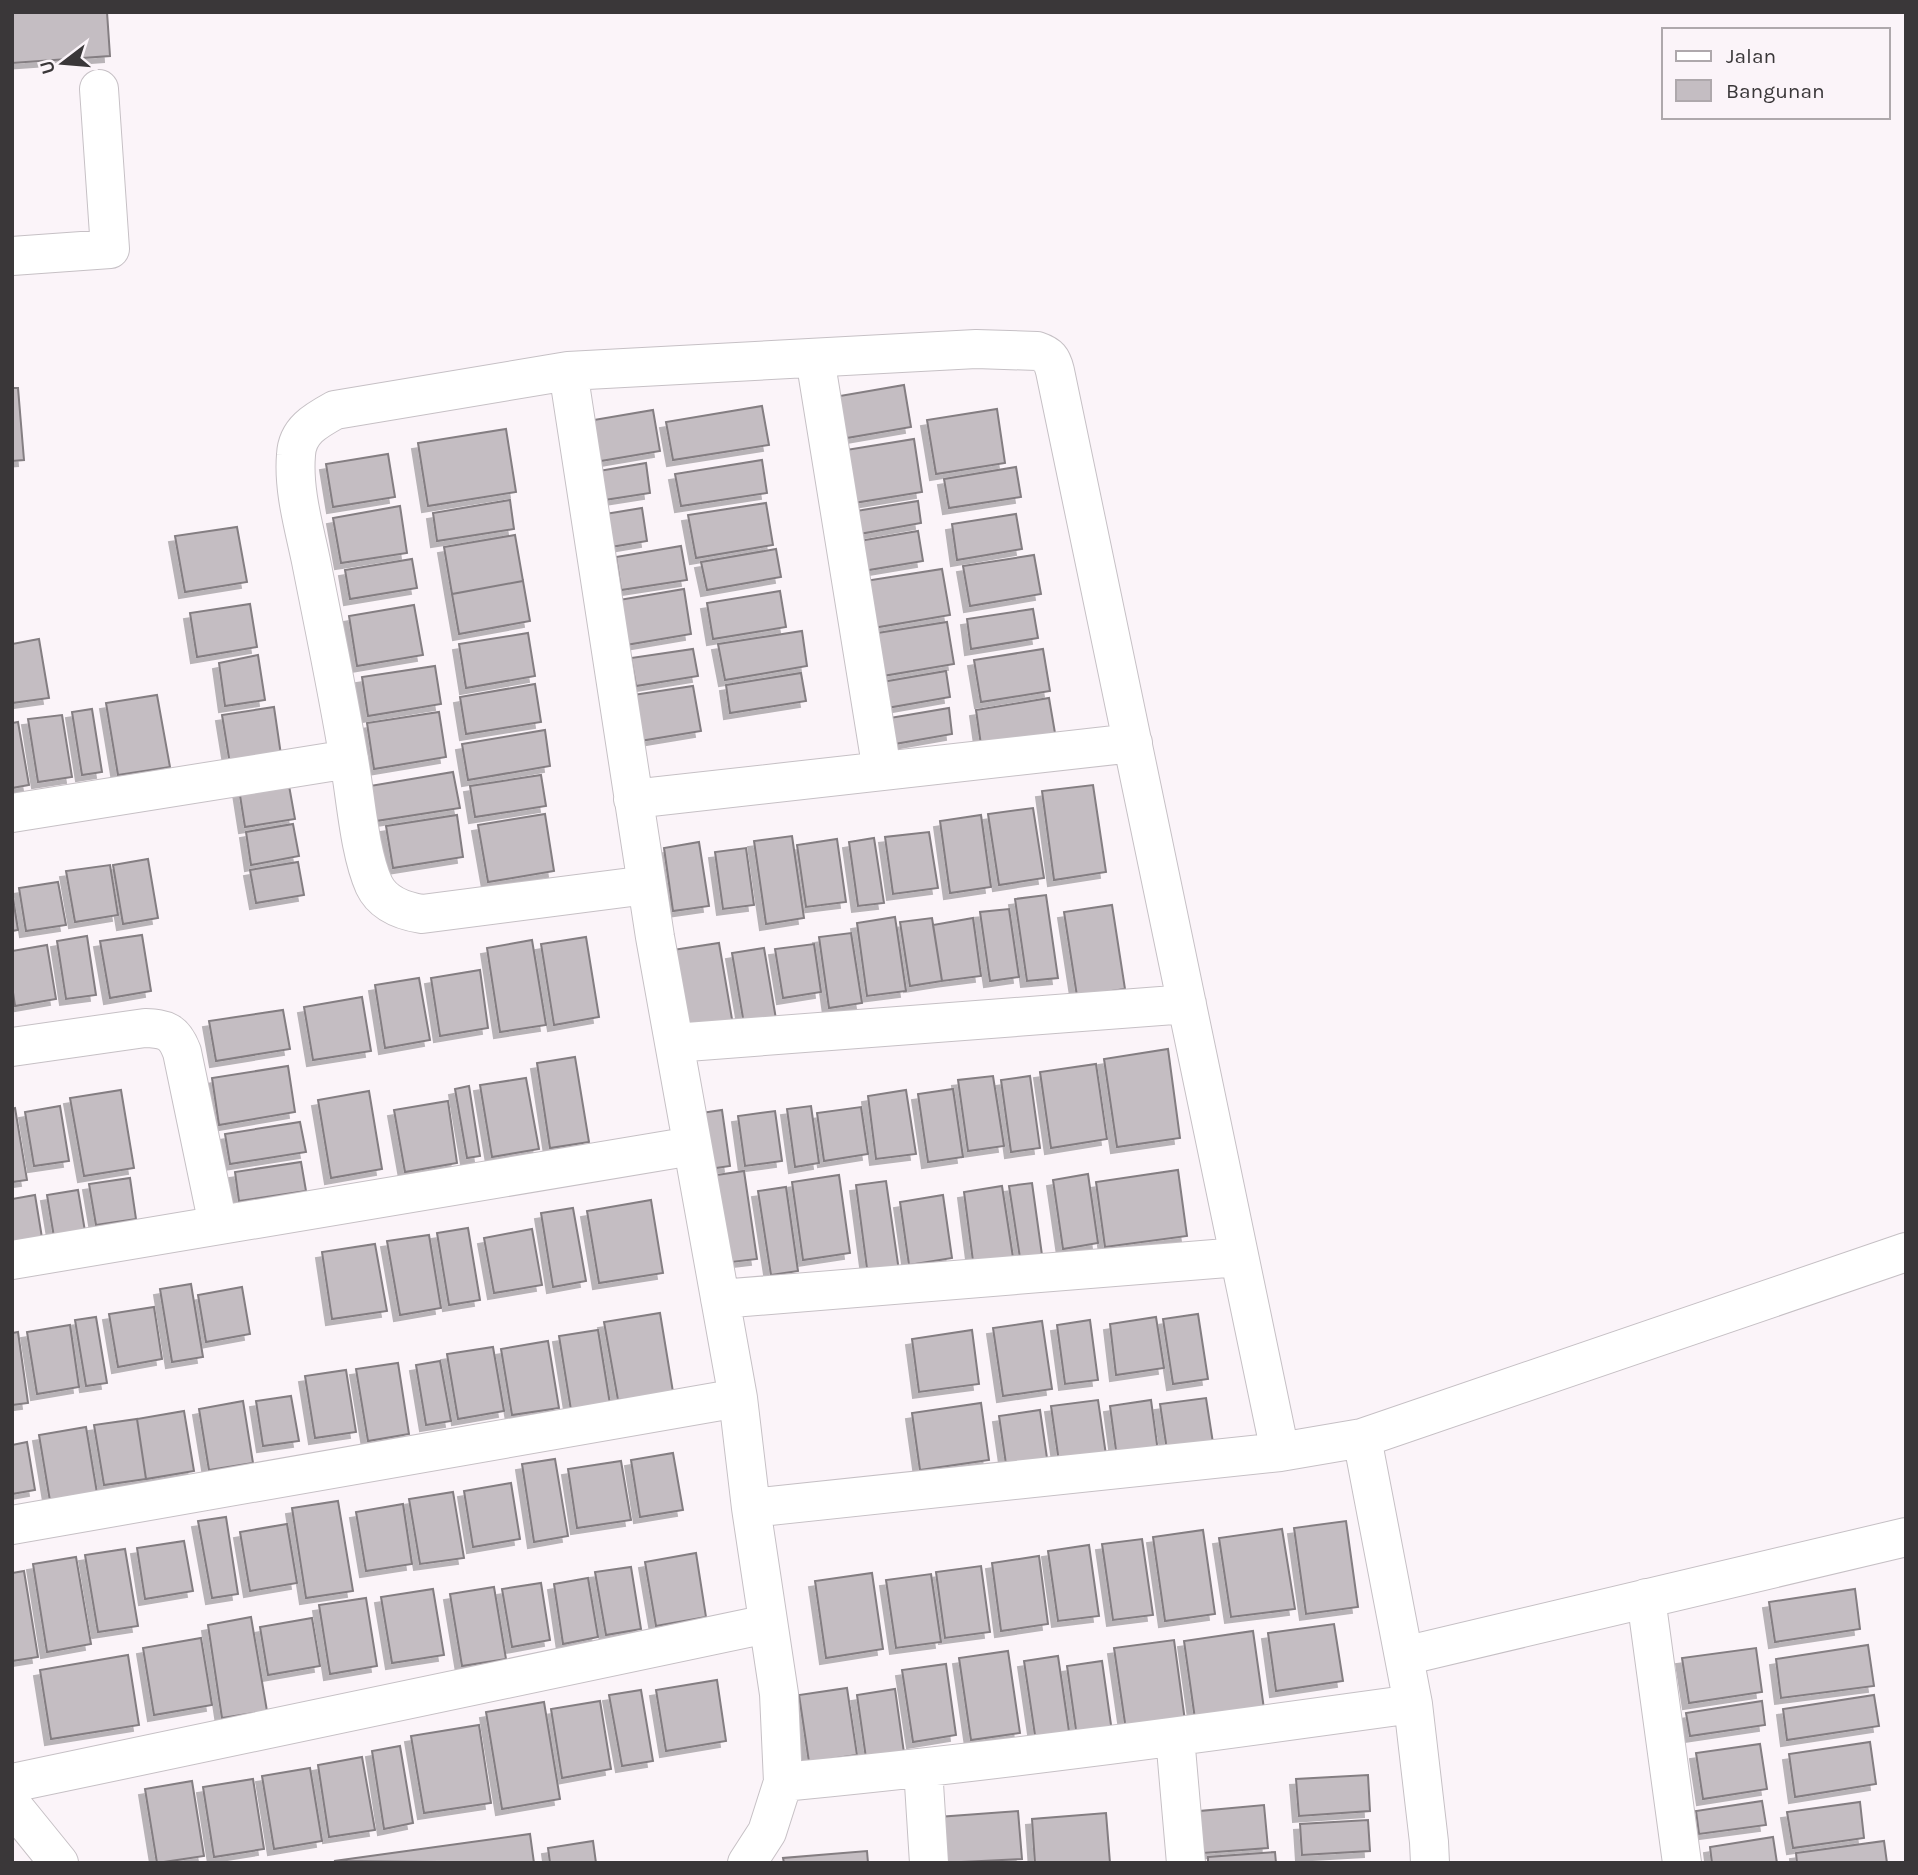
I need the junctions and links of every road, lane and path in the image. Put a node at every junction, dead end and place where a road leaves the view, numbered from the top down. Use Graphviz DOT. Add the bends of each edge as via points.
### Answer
graph roads {
  1 [pos="99,89"];
  2 [pos="12,256"];
  3 [pos="815,358"];
  4 [pos="568,371"];
  5 [pos="1133,743"];
  6 [pos="349,759"];
  7 [pos="882,771"];
  8 [pos="633,799"];
  9 [pos="12,813"];
  10 [pos="647,885"];
  11 [pos="1187,1004"];
  12 [pos="674,1044"];
  13 [pos="12,1047"];
  14 [pos="692,1146"];
  15 [pos="218,1225"];
  16 [pos="1906,1252"];
  17 [pos="1239,1257"];
  18 [pos="12,1260"];
  19 [pos="720,1298"];
  20 [pos="738,1398"];
  21 [pos="1362,1438"];
  22 [pos="1280,1452"];
  23 [pos="751,1508"];
  24 [pos="12,1525"];
  25 [pos="1906,1537"];
  26 [pos="1646,1598"];
  27 [pos="767,1624"];
  28 [pos="1404,1656"];
  29 [pos="1413,1704"];
  30 [pos="1175,1737"];
  31 [pos="923,1769"];
  32 [pos="783,1782"];
  33 [pos="12,1783"];
  34 [pos="12,1805"];
  35 [pos="59,1863"];
  36 [pos="747,1863"];
  37 [pos="929,1863"];
  38 [pos="1186,1863"];
  39 [pos="1430,1863"];
  40 [pos="1682,1863"];
  1 -- 2 [label="street" via="110,249"];
  3 -- 4 [label="street"];
  3 -- 5 [label="street" via="976,349 1037,351 1052,360"];
  3 -- 7 [label="street"];
  4 -- 6 [label="street" via="335,410 314,421 300,436 296,455 300,503"];
  4 -- 8 [label="street"];
  5 -- 7 [label="street"];
  5 -- 11 [label="street"];
  6 -- 9 [label="street"];
  6 -- 10 [label="street" via="367,864 376,888 392,905 422,914"];
  7 -- 8 [label="street"];
  8 -- 10 [label="street"];
  10 -- 12 [label="street"];
  11 -- 12 [label="street"];
  11 -- 17 [label="street"];
  12 -- 14 [label="street"];
  13 -- 15 [label="street" via="145,1028 172,1034 182,1052"];
  14 -- 15 [label="street"];
  14 -- 19 [label="street"];
  15 -- 18 [label="street"];
  16 -- 21 [label="street"];
  17 -- 19 [label="street"];
  17 -- 22 [label="street"];
  19 -- 20 [label="street"];
  20 -- 23 [label="street"];
  20 -- 24 [label="street"];
  21 -- 22 [label="street"];
  21 -- 28 [label="street"];
  22 -- 23 [label="street"];
  23 -- 27 [label="street"];
  25 -- 26 [label="street"];
  26 -- 28 [label="street"];
  26 -- 40 [label="street"];
  27 -- 32 [label="street" via="779,1694"];
  27 -- 33 [label="street"];
  28 -- 29 [label="street"];
  29 -- 30 [label="street"];
  29 -- 39 [label="street"];
  30 -- 31 [label="street"];
  30 -- 38 [label="street"];
  31 -- 32 [label="street"];
  31 -- 37 [label="street"];
  32 -- 36 [label="street" via="767,1832"];
  34 -- 35 [label="street"];
}
